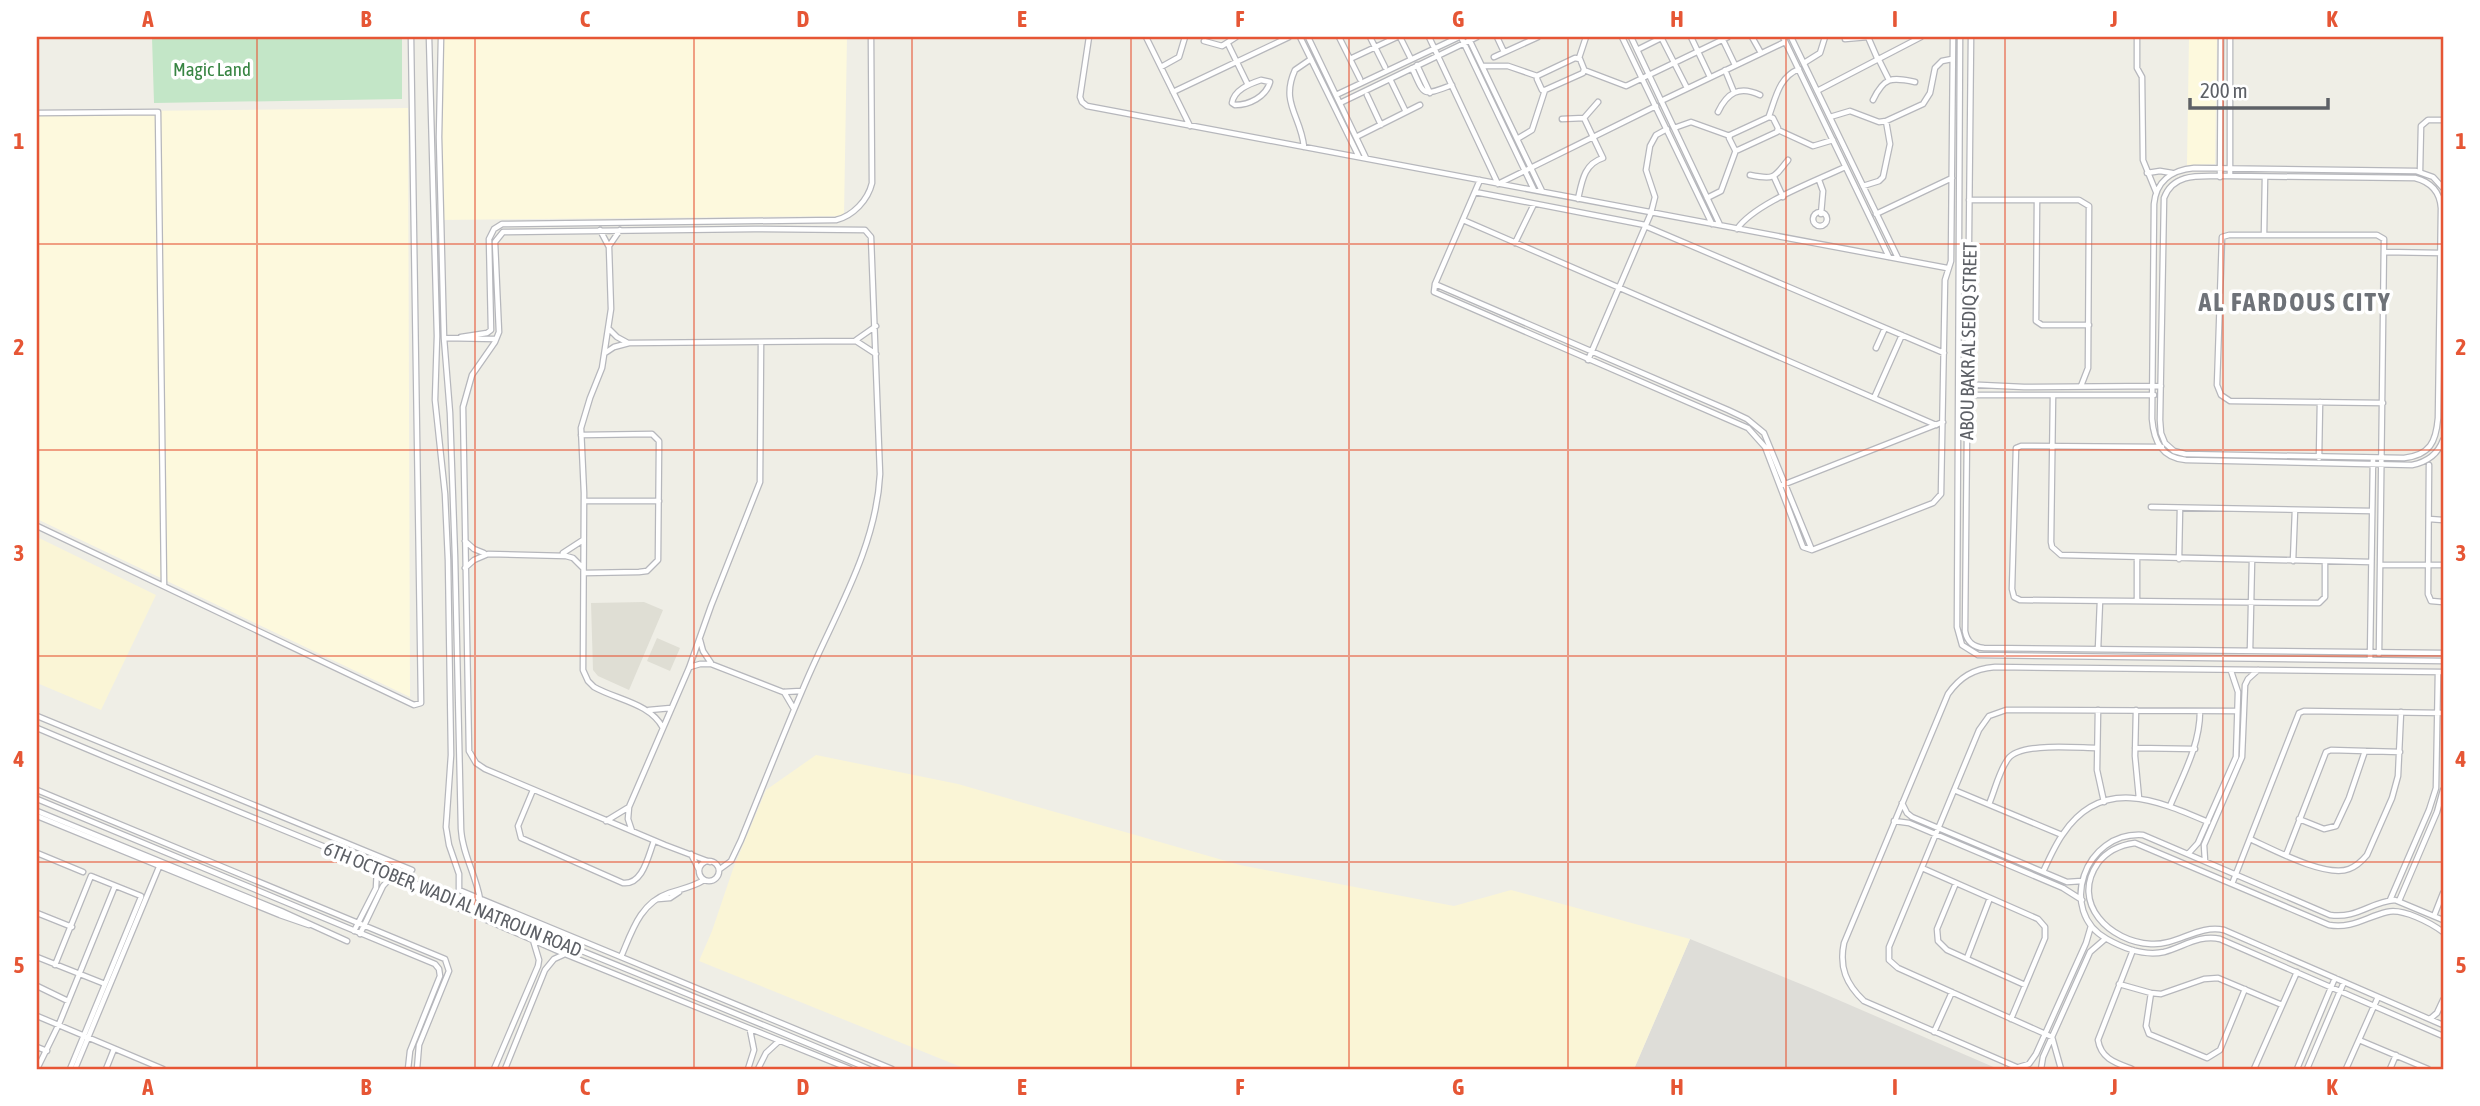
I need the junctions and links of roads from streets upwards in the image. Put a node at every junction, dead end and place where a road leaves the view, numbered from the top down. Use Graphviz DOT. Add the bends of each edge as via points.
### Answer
graph roads {
  1 [pos="411,37"];
  2 [pos="429,37"];
  3 [pos="441,37"];
  4 [pos="871,37"];
  5 [pos="1089,37"];
  6 [pos="1146,37"];
  7 [pos="1185,37"];
  8 [pos="1236,37"];
  9 [pos="1289,37"];
  10 [pos="1300,37"];
  11 [pos="1308,37"];
  12 [pos="1339,37"];
  13 [pos="1370,37"];
  14 [pos="1399,37"];
  15 [pos="1429,37"];
  16 [pos="1460,37"];
  17 [pos="1477,37"];
  18 [pos="1497,37"];
  19 [pos="1521,37"];
  20 [pos="1538,37"];
  21 [pos="1586,37"];
  22 [pos="1622,37"];
  23 [pos="1631,37"];
  24 [pos="1662,37"];
  25 [pos="1691,37"];
  26 [pos="1752,37"];
  27 [pos="1791,37"];
  28 [pos="1825,37"];
  29 [pos="1868,37"];
  30 [pos="1921,37"];
  31 [pos="1953,37"];
  32 [pos="1960,37"];
  33 [pos="1971,37"];
  34 [pos="2137,37"];
  35 [pos="1724,38"];
  36 [pos="2221,38"];
  37 [pos="2230,38"];
  38 [pos="1784,39"];
  39 [pos="1845,39"];
  40 [pos="1467,40"];
  41 [pos="1204,41"];
  42 [pos="1524,43"];
  43 [pos="1228,44"];
  44 [pos="429,45"];
  45 [pos="441,46"];
  46 [pos="1375,47"];
  47 [pos="1434,48"];
  48 [pos="1637,50"];
  49 [pos="1698,51"];
  50 [pos="1504,52"];
  51 [pos="1761,53"];
  52 [pos="1438,56"];
  53 [pos="1494,57"];
  54 [pos="1579,58"];
  55 [pos="1350,59"];
  56 [pos="1641,59"];
  57 [pos="1952,59"];
  58 [pos="1311,60"];
  59 [pos="1411,60"];
  60 [pos="1878,60"];
  61 [pos="1236,62"];
  62 [pos="1634,62"];
  63 [pos="1674,63"];
  64 [pos="1804,63"];
  65 [pos="1735,65"];
  66 [pos="1482,66"];
  67 [pos="1161,67"];
  68 [pos="1385,67"];
  69 [pos="1415,67"];
  70 [pos="1799,69"];
  71 [pos="1584,70"];
  72 [pos="1725,70"];
  73 [pos="1649,75"];
  74 [pos="1537,76"];
  75 [pos="1710,77"];
  76 [pos="1328,78"];
  77 [pos="1642,78"];
  78 [pos="1360,79"];
  79 [pos="1390,79"];
  80 [pos="1889,80"];
  81 [pos="1321,81"];
  82 [pos="1915,82"];
  83 [pos="1248,85"];
  84 [pos="1451,85"];
  85 [pos="1687,88"];
  86 [pos="1545,90"];
  87 [pos="1817,91"];
  88 [pos="1173,92"];
  89 [pos="1734,92"];
  90 [pos="1336,95"];
  91 [pos="1367,95"];
  92 [pos="1760,95"];
  93 [pos="1873,100"];
  94 [pos="1661,101"];
  95 [pos="1598,102"];
  96 [pos="1340,103"];
  97 [pos="1420,105"];
  98 [pos="1656,106"];
  99 [pos="1503,110"];
  100 [pos="1406,112"];
  101 [pos="1718,112"];
  102 [pos="37,113"];
  103 [pos="1497,113"];
  104 [pos="2230,115"];
  105 [pos="2220,116"];
  106 [pos="1769,117"];
  107 [pos="1830,117"];
  108 [pos="1584,118"];
  109 [pos="1562,119"];
  110 [pos="2443,120"];
  111 [pos="1886,121"];
  112 [pos="1190,125"];
  113 [pos="1381,125"];
  114 [pos="1674,128"];
  115 [pos="1667,129"];
  116 [pos="1778,130"];
  117 [pos="1837,132"];
  118 [pos="1730,136"];
  119 [pos="1356,137"];
  120 [pos="1593,137"];
  121 [pos="1831,137"];
  122 [pos="1517,139"];
  123 [pos="1304,147"];
  124 [pos="1736,150"];
  125 [pos="1359,157"];
  126 [pos="1960,158"];
  127 [pos="1970,158"];
  128 [pos="1367,159"];
  129 [pos="1788,160"];
  130 [pos="1846,167"];
  131 [pos="1531,168"];
  132 [pos="2217,168"];
  133 [pos="2230,168"];
  134 [pos="2238,168"];
  135 [pos="2188,169"];
  136 [pos="2358,170"];
  137 [pos="1525,171"];
  138 [pos="2418,171"];
  139 [pos="2147,173"];
  140 [pos="2172,173"];
  141 [pos="1750,175"];
  142 [pos="2218,176"];
  143 [pos="2230,176"];
  144 [pos="1774,177"];
  145 [pos="2189,177"];
  146 [pos="2238,177"];
  147 [pos="2265,177"];
  148 [pos="2358,177"];
  149 [pos="1952,178"];
  150 [pos="2416,178"];
  151 [pos="1480,180"];
  152 [pos="1819,180"];
  153 [pos="1498,184"];
  154 [pos="1863,186"];
  155 [pos="1702,187"];
  156 [pos="2443,188"];
  157 [pos="1534,190"];
  158 [pos="1696,190"];
  159 [pos="1475,192"];
  160 [pos="1542,192"];
  161 [pos="2156,192"];
  162 [pos="1783,197"];
  163 [pos="1707,198"];
  164 [pos="1578,199"];
  165 [pos="1969,200"];
  166 [pos="2037,200"];
  167 [pos="1534,204"];
  168 [pos="2154,204"];
  169 [pos="2163,205"];
  170 [pos="1651,212"];
  171 [pos="1821,214"];
  172 [pos="1877,214"];
  173 [pos="1463,220"];
  174 [pos="1712,224"];
  175 [pos="1645,226"];
  176 [pos="1720,226"];
  177 [pos="1737,229"];
  178 [pos="600,230"];
  179 [pos="620,230"];
  180 [pos="2264,235"];
  181 [pos="2442,236"];
  182 [pos="1959,239"];
  183 [pos="1969,239"];
  184 [pos="1515,243"];
  185 [pos="2442,244"];
  186 [pos="608,247"];
  187 [pos="2384,252"];
  188 [pos="2441,253"];
  189 [pos="1889,257"];
  190 [pos="1898,259"];
  191 [pos="2153,259"];
  192 [pos="2162,259"];
  193 [pos="1947,268"];
  194 [pos="1435,284"];
  195 [pos="1619,288"];
  196 [pos="2153,316"];
  197 [pos="2162,316"];
  198 [pos="2441,324"];
  199 [pos="2089,325"];
  200 [pos="876,326"];
  201 [pos="609,328"];
  202 [pos="1885,328"];
  203 [pos="1902,335"];
  204 [pos="461,337"];
  205 [pos="2153,337"];
  206 [pos="2162,337"];
  207 [pos="444,338"];
  208 [pos="496,339"];
  209 [pos="478,340"];
  210 [pos="856,341"];
  211 [pos="761,342"];
  212 [pos="629,343"];
  213 [pos="490,348"];
  214 [pos="1876,348"];
  215 [pos="1591,352"];
  216 [pos="1944,353"];
  217 [pos="605,354"];
  218 [pos="877,354"];
  219 [pos="1588,360"];
  220 [pos="2088,368"];
  221 [pos="2441,373"];
  222 [pos="1960,384"];
  223 [pos="1969,385"];
  224 [pos="2081,386"];
  225 [pos="2095,386"];
  226 [pos="2154,386"];
  227 [pos="2161,386"];
  228 [pos="2024,387"];
  229 [pos="1959,395"];
  230 [pos="1968,395"];
  231 [pos="2024,395"];
  232 [pos="2053,395"];
  233 [pos="2098,395"];
  234 [pos="2153,395"];
  235 [pos="2161,395"];
  236 [pos="1874,398"];
  237 [pos="449,399"];
  238 [pos="435,400"];
  239 [pos="2320,402"];
  240 [pos="2383,403"];
  241 [pos="450,413"];
  242 [pos="436,415"];
  243 [pos="1943,422"];
  244 [pos="1936,425"];
  245 [pos="581,435"];
  246 [pos="2443,440"];
  247 [pos="2168,446"];
  248 [pos="2052,447"];
  249 [pos="2160,447"];
  250 [pos="2243,456"];
  251 [pos="2319,457"];
  252 [pos="2373,458"];
  253 [pos="2382,458"];
  254 [pos="2243,462"];
  255 [pos="2319,464"];
  256 [pos="2373,465"];
  257 [pos="2382,465"];
  258 [pos="2429,465"];
  259 [pos="1786,484"];
  260 [pos="1958,485"];
  261 [pos="1966,485"];
  262 [pos="1780,486"];
  263 [pos="584,501"];
  264 [pos="659,501"];
  265 [pos="2151,507"];
  266 [pos="2180,508"];
  267 [pos="2295,510"];
  268 [pos="2372,511"];
  269 [pos="1958,518"];
  270 [pos="1966,518"];
  271 [pos="2372,519"];
  272 [pos="2381,519"];
  273 [pos="2429,519"];
  274 [pos="2443,520"];
  275 [pos="37,526"];
  276 [pos="583,540"];
  277 [pos="465,541"];
  278 [pos="1812,550"];
  279 [pos="488,554"];
  280 [pos="558,555"];
  281 [pos="2137,558"];
  282 [pos="2179,559"];
  283 [pos="2252,560"];
  284 [pos="2293,561"];
  285 [pos="2325,561"];
  286 [pos="2371,562"];
  287 [pos="2380,565"];
  288 [pos="2428,565"];
  289 [pos="2443,565"];
  290 [pos="465,568"];
  291 [pos="584,571"];
  292 [pos="163,585"];
  293 [pos="1957,589"];
  294 [pos="1965,589"];
  295 [pos="2371,593"];
  296 [pos="2380,593"];
  297 [pos="2100,601"];
  298 [pos="2137,601"];
  299 [pos="2443,602"];
  300 [pos="2251,603"];
  301 [pos="700,638"];
  302 [pos="1970,642"];
  303 [pos="1962,645"];
  304 [pos="2055,649"];
  305 [pos="2098,649"];
  306 [pos="2140,649"];
  307 [pos="2234,650"];
  308 [pos="2250,651"];
  309 [pos="2299,651"];
  310 [pos="2370,652"];
  311 [pos="2379,652"];
  312 [pos="2443,653"];
  313 [pos="2055,656"];
  314 [pos="2140,658"];
  315 [pos="2235,658"];
  316 [pos="2299,659"];
  317 [pos="2370,660"];
  318 [pos="2379,660"];
  319 [pos="2443,661"];
  320 [pos="711,664"];
  321 [pos="689,668"];
  322 [pos="2230,670"];
  323 [pos="2258,670"];
  324 [pos="2441,672"];
  325 [pos="802,690"];
  326 [pos="783,692"];
  327 [pos="671,708"];
  328 [pos="648,710"];
  329 [pos="794,710"];
  330 [pos="2098,710"];
  331 [pos="2136,710"];
  332 [pos="2200,711"];
  333 [pos="2237,711"];
  334 [pos="2401,712"];
  335 [pos="2440,713"];
  336 [pos="37,716"];
  337 [pos="37,728"];
  338 [pos="663,728"];
  339 [pos="2097,748"];
  340 [pos="2135,748"];
  341 [pos="2195,749"];
  342 [pos="2365,751"];
  343 [pos="2400,752"];
  344 [pos="37,790"];
  345 [pos="533,790"];
  346 [pos="1954,790"];
  347 [pos="2443,790"];
  348 [pos="223,793"];
  349 [pos="2139,797"];
  350 [pos="37,799"];
  351 [pos="2104,802"];
  352 [pos="1902,803"];
  353 [pos="218,804"];
  354 [pos="1989,804"];
  355 [pos="2170,806"];
  356 [pos="629,807"];
  357 [pos="37,811"];
  358 [pos="37,816"];
  359 [pos="2299,819"];
  360 [pos="110,820"];
  361 [pos="606,821"];
  362 [pos="1895,821"];
  363 [pos="2208,822"];
  364 [pos="123,826"];
  365 [pos="105,828"];
  366 [pos="1938,828"];
  367 [pos="632,831"];
  368 [pos="1936,835"];
  369 [pos="2062,835"];
  370 [pos="125,836"];
  371 [pos="2250,839"];
  372 [pos="654,841"];
  373 [pos="37,853"];
  374 [pos="690,854"];
  375 [pos="2188,855"];
  376 [pos="2286,855"];
  377 [pos="710,862"];
  378 [pos="2205,862"];
  379 [pos="195,864"];
  380 [pos="159,867"];
  381 [pos="168,868"];
  382 [pos="377,868"];
  383 [pos="1922,868"];
  384 [pos="720,869"];
  385 [pos="208,870"];
  386 [pos="412,870"];
  387 [pos="699,870"];
  388 [pos="83,872"];
  389 [pos="2043,872"];
  390 [pos="394,874"];
  391 [pos="2236,875"];
  392 [pos="191,878"];
  393 [pos="704,880"];
  394 [pos="199,881"];
  395 [pos="2082,881"];
  396 [pos="1956,883"];
  397 [pos="2232,884"];
  398 [pos="115,886"];
  399 [pos="2443,893"];
  400 [pos="449,896"];
  401 [pos="144,898"];
  402 [pos="480,898"];
  403 [pos="1990,898"];
  404 [pos="2082,900"];
  405 [pos="2390,900"];
  406 [pos="2399,901"];
  407 [pos="472,905"];
  408 [pos="469,913"];
  409 [pos="37,914"];
  410 [pos="2434,916"];
  411 [pos="2443,920"];
  412 [pos="361,924"];
  413 [pos="2091,925"];
  414 [pos="72,927"];
  415 [pos="555,930"];
  416 [pos="357,932"];
  417 [pos="2443,932"];
  418 [pos="552,938"];
  419 [pos="2105,939"];
  420 [pos="347,940"];
  421 [pos="533,940"];
  422 [pos="2133,950"];
  423 [pos="565,954"];
  424 [pos="37,957"];
  425 [pos="621,957"];
  426 [pos="1967,958"];
  427 [pos="55,965"];
  428 [pos="449,967"];
  429 [pos="439,969"];
  430 [pos="2297,972"];
  431 [pos="80,975"];
  432 [pos="534,975"];
  433 [pos="542,978"];
  434 [pos="2335,978"];
  435 [pos="2344,982"];
  436 [pos="105,984"];
  437 [pos="2119,984"];
  438 [pos="2026,985"];
  439 [pos="37,986"];
  440 [pos="2331,987"];
  441 [pos="2245,989"];
  442 [pos="2340,991"];
  443 [pos="1952,992"];
  444 [pos="2151,993"];
  445 [pos="2378,997"];
  446 [pos="722,998"];
  447 [pos="2443,1000"];
  448 [pos="68,1001"];
  449 [pos="2282,1005"];
  450 [pos="719,1006"];
  451 [pos="2374,1006"];
  452 [pos="715,1015"];
  453 [pos="37,1016"];
  454 [pos="2011,1019"];
  455 [pos="2429,1019"];
  456 [pos="59,1024"];
  457 [pos="2443,1025"];
  458 [pos="750,1029"];
  459 [pos="1934,1032"];
  460 [pos="2045,1034"];
  461 [pos="87,1035"];
  462 [pos="2443,1036"];
  463 [pos="2052,1037"];
  464 [pos="2359,1040"];
  465 [pos="779,1041"];
  466 [pos="506,1042"];
  467 [pos="514,1045"];
  468 [pos="37,1047"];
  469 [pos="114,1049"];
  470 [pos="47,1051"];
  471 [pos="2396,1055"];
  472 [pos="2019,1068"];
  473 [pos="37,1069"];
  474 [pos="73,1069"];
  475 [pos="106,1069"];
  476 [pos="163,1069"];
  477 [pos="408,1069"];
  478 [pos="417,1069"];
  479 [pos="494,1069"];
  480 [pos="505,1069"];
  481 [pos="748,1069"];
  482 [pos="758,1069"];
  483 [pos="850,1069"];
  484 [pos="869,1069"];
  485 [pos="892,1069"];
  486 [pos="2041,1069"];
  487 [pos="2061,1069"];
  488 [pos="2132,1069"];
  489 [pos="2254,1069"];
  490 [pos="2297,1069"];
  491 [pos="2307,1069"];
  492 [pos="2346,1069"];
  493 [pos="2390,1069"];
  494 [pos="2428,1069"];
  1 -- 292 [label="street" via="421,703 414,705"];
  2 -- 44 [label="street"];
  3 -- 45 [label="street"];
  4 -- 204 [label="street" via="872,183 867,197 849,215 836,219 502,224 489,239 491,330"];
  5 -- 112 [label="street" via="1080,97 1084,105"];
  6 -- 67 [label="street"];
  7 -- 67 [label="street" via="1179,57"];
  8 -- 43 [label="street"];
  9 -- 61 [label="street"];
  10 -- 58 [label="street"];
  11 -- 76 [label="street"];
  12 -- 55 [label="street"];
  13 -- 46 [label="street"];
  14 -- 46 [label="street"];
  14 -- 59 [label="street"];
  15 -- 47 [label="street"];
  16 -- 40 [label="street"];
  16 -- 47 [label="street"];
  17 -- 40 [label="street"];
  18 -- 50 [label="street"];
  19 -- 42 [label="street"];
  20 -- 42 [label="street"];
  21 -- 54 [label="street"];
  22 -- 62 [label="street"];
  23 -- 48 [label="street"];
  24 -- 48 [label="street"];
  24 -- 63 [label="street"];
  25 -- 49 [label="street"];
  26 -- 51 [label="street"];
  27 -- 64 [label="street"];
  28 -- 64 [label="street" via="1820,53"];
  29 -- 39 [label="street"];
  29 -- 60 [label="street"];
  30 -- 60 [label="street"];
  31 -- 57 [label="street"];
  32 -- 126 [label="street"];
  33 -- 127 [label="street, ABOU BAKR AL SEDIQ STREET"];
  34 -- 139 [label="street"];
  35 -- 49 [label="street"];
  35 -- 65 [label="street"];
  36 -- 37 [label="street"];
  36 -- 105 [label="street"];
  37 -- 104 [label="street"];
  38 -- 51 [label="street"];
  38 -- 70 [label="street"];
  40 -- 52 [label="street"];
  40 -- 66 [label="street"];
  40 -- 103 [label="street"];
  41 -- 43 [label="street"];
  42 -- 50 [label="street"];
  43 -- 61 [label="street"];
  44 -- 45 [label="street"];
  44 -- 238 [label="street"];
  45 -- 207 [label="street" via="438,100"];
  46 -- 55 [label="street"];
  46 -- 68 [label="street"];
  47 -- 52 [label="street"];
  47 -- 59 [label="street"];
  48 -- 56 [label="street"];
  49 -- 63 [label="street"];
  49 -- 75 [label="street"];
  50 -- 53 [label="street"];
  51 -- 65 [label="street"];
  52 -- 69 [label="street"];
  52 -- 84 [label="street"];
  54 -- 71 [label="street"];
  54 -- 74 [label="street"];
  55 -- 78 [label="street"];
  56 -- 62 [label="street"];
  56 -- 73 [label="street"];
  57 -- 111 [label="street" via="1935,68 1923,104"];
  57 -- 149 [label="street"];
  58 -- 81 [label="street"];
  58 -- 123 [label="street" via="1295,70 1289,97"];
  59 -- 90 [label="street"];
  60 -- 80 [label="street"];
  60 -- 87 [label="street"];
  61 -- 83 [label="street"];
  61 -- 88 [label="street"];
  62 -- 77 [label="street"];
  63 -- 73 [label="street"];
  63 -- 85 [label="street"];
  64 -- 87 [label="street"];
  65 -- 72 [label="street"];
  66 -- 74 [label="street" via="1508,66"];
  66 -- 99 [label="street"];
  67 -- 88 [label="street"];
  69 -- 79 [label="street"];
  69 -- 84 [label="street" via="1422,90 1430,93"];
  70 -- 106 [label="street" via="1782,80"];
  70 -- 121 [label="street"];
  71 -- 77 [label="street" via="1622,85"];
  71 -- 86 [label="street"];
  72 -- 75 [label="street"];
  72 -- 89 [label="street"];
  73 -- 77 [label="street"];
  73 -- 94 [label="street"];
  74 -- 86 [label="street"];
  75 -- 85 [label="street"];
  76 -- 81 [label="street"];
  76 -- 90 [label="street"];
  77 -- 98 [label="street"];
  79 -- 96 [label="street"];
  79 -- 100 [label="street"];
  80 -- 82 [label="street"];
  80 -- 93 [label="street"];
  81 -- 125 [label="street"];
  83 -- 83 [label="street" via="1234,95 1231,103 1255,100 1270,82"];
  84 -- 153 [label="street"];
  85 -- 94 [label="street"];
  86 -- 122 [label="street" via="1532,130"];
  87 -- 107 [label="street"];
  88 -- 112 [label="street"];
  89 -- 92 [label="street"];
  89 -- 101 [label="street"];
  90 -- 96 [label="street"];
  91 -- 113 [label="street"];
  94 -- 114 [label="street"];
  95 -- 108 [label="street"];
  96 -- 119 [label="street"];
  97 -- 100 [label="street"];
  98 -- 115 [label="street"];
  98 -- 120 [label="street"];
  99 -- 103 [label="street"];
  99 -- 122 [label="street"];
  100 -- 113 [label="street"];
  102 -- 292 [label="street" via="158,112"];
  103 -- 137 [label="street"];
  104 -- 105 [label="street"];
  104 -- 133 [label="street"];
  105 -- 132 [label="street"];
  106 -- 116 [label="street"];
  106 -- 118 [label="street"];
  107 -- 111 [label="street" via="1850,111"];
  107 -- 117 [label="street"];
  108 -- 109 [label="street"];
  108 -- 120 [label="street"];
  110 -- 138 [label="street" via="2428,120 2421,126"];
  111 -- 154 [label="street" via="1890,144 1883,177"];
  112 -- 123 [label="street"];
  113 -- 119 [label="street"];
  114 -- 118 [label="street" via="1691,122"];
  114 -- 155 [label="street"];
  115 -- 158 [label="street"];
  115 -- 170 [label="street" via="1656,135 1650,146 1646,170 1655,197"];
  116 -- 121 [label="street" via="1813,146"];
  116 -- 124 [label="street"];
  117 -- 121 [label="street"];
  117 -- 154 [label="street"];
  118 -- 124 [label="street"];
  119 -- 128 [label="street"];
  120 -- 131 [label="street"];
  120 -- 164 [label="street" via="1603,158 1586,170"];
  121 -- 130 [label="street"];
  122 -- 131 [label="street"];
  123 -- 125 [label="street"];
  124 -- 163 [label="street" via="1721,191"];
  125 -- 128 [label="street"];
  126 -- 127 [label="street"];
  126 -- 182 [label="street"];
  127 -- 165 [label="street, ABOU BAKR AL SEDIQ STREET"];
  128 -- 151 [label="street"];
  129 -- 144 [label="street"];
  130 -- 152 [label="street"];
  130 -- 189 [label="street"];
  131 -- 137 [label="street"];
  131 -- 160 [label="street"];
  132 -- 133 [label="street"];
  132 -- 135 [label="street"];
  132 -- 142 [label="street"];
  133 -- 134 [label="street"];
  133 -- 143 [label="street"];
  134 -- 136 [label="street"];
  134 -- 146 [label="street"];
  135 -- 140 [label="street"];
  135 -- 145 [label="street"];
  136 -- 138 [label="street"];
  136 -- 148 [label="street"];
  137 -- 153 [label="street"];
  137 -- 157 [label="street"];
  138 -- 150 [label="street"];
  138 -- 156 [label="street"];
  139 -- 140 [label="street"];
  139 -- 161 [label="street"];
  140 -- 161 [label="street"];
  141 -- 144 [label="street"];
  142 -- 143 [label="street"];
  142 -- 145 [label="street"];
  143 -- 146 [label="street"];
  144 -- 162 [label="street"];
  145 -- 169 [label="street" via="2171,185"];
  146 -- 147 [label="street"];
  147 -- 148 [label="street"];
  147 -- 180 [label="street"];
  148 -- 150 [label="street"];
  149 -- 172 [label="street"];
  149 -- 193 [label="street" via="1951,261"];
  150 -- 181 [label="street" via="2431,185 2439,197"];
  151 -- 153 [label="street"];
  151 -- 159 [label="street"];
  152 -- 162 [label="street"];
  152 -- 171 [label="street"];
  153 -- 157 [label="street"];
  154 -- 172 [label="street"];
  155 -- 158 [label="street"];
  155 -- 163 [label="street"];
  157 -- 160 [label="street"];
  158 -- 174 [label="street"];
  159 -- 167 [label="street"];
  159 -- 173 [label="street"];
  160 -- 164 [label="street"];
  161 -- 168 [label="street"];
  162 -- 177 [label="street" via="1749,215"];
  163 -- 176 [label="street"];
  164 -- 170 [label="street"];
  165 -- 166 [label="street"];
  165 -- 183 [label="street, ABOU BAKR AL SEDIQ STREET"];
  166 -- 199 [label="street" via="2079,200 2089,206"];
  166 -- 199 [label="street" via="2036,321 2042,325"];
  167 -- 175 [label="street"];
  167 -- 184 [label="street"];
  168 -- 169 [label="street"];
  168 -- 191 [label="street"];
  169 -- 192 [label="street"];
  170 -- 174 [label="street"];
  170 -- 175 [label="street"];
  172 -- 190 [label="street"];
  173 -- 184 [label="street"];
  173 -- 194 [label="street"];
  174 -- 176 [label="street"];
  175 -- 195 [label="street"];
  175 -- 202 [label="street"];
  176 -- 177 [label="street"];
  177 -- 189 [label="street"];
  178 -- 179 [label="street"];
  178 -- 186 [label="street"];
  178 -- 208 [label="street" via="500,234 495,242 500,328"];
  179 -- 186 [label="street"];
  179 -- 200 [label="street" via="865,230 872,238"];
  180 -- 187 [label="street" via="2380,235"];
  180 -- 239 [label="street" via="2221,239 2218,390 2230,401"];
  181 -- 185 [label="street"];
  182 -- 183 [label="street"];
  182 -- 222 [label="street"];
  183 -- 223 [label="street, ABOU BAKR AL SEDIQ STREET"];
  184 -- 195 [label="street"];
  185 -- 188 [label="street"];
  186 -- 201 [label="street"];
  187 -- 188 [label="street"];
  187 -- 240 [label="street"];
  188 -- 198 [label="street"];
  189 -- 190 [label="street"];
  190 -- 193 [label="street"];
  191 -- 192 [label="street"];
  191 -- 196 [label="street"];
  192 -- 197 [label="street"];
  193 -- 216 [label="street"];
  194 -- 215 [label="street"];
  194 -- 219 [label="street" via="1436,295"];
  195 -- 215 [label="street"];
  195 -- 236 [label="street"];
  196 -- 197 [label="street"];
  196 -- 205 [label="street"];
  197 -- 206 [label="street"];
  198 -- 221 [label="street"];
  199 -- 220 [label="street"];
  200 -- 210 [label="street"];
  200 -- 218 [label="street"];
  201 -- 212 [label="street"];
  201 -- 217 [label="street"];
  202 -- 203 [label="street"];
  202 -- 214 [label="street"];
  203 -- 216 [label="street"];
  203 -- 236 [label="street"];
  204 -- 207 [label="street"];
  204 -- 209 [label="street"];
  205 -- 206 [label="street"];
  205 -- 226 [label="street"];
  206 -- 227 [label="street"];
  207 -- 237 [label="street"];
  208 -- 209 [label="street"];
  208 -- 213 [label="street"];
  209 -- 213 [label="street"];
  210 -- 211 [label="street"];
  210 -- 218 [label="street"];
  211 -- 212 [label="street"];
  211 -- 301 [label="street" via="760,482"];
  212 -- 217 [label="street"];
  213 -- 277 [label="street" via="472,375 464,400"];
  215 -- 219 [label="street"];
  215 -- 259 [label="street" via="1756,425 1770,443"];
  216 -- 243 [label="street"];
  217 -- 245 [label="street"];
  218 -- 325 [label="street" via="877,508 862,555"];
  219 -- 262 [label="street" via="1748,428 1765,447"];
  220 -- 224 [label="street"];
  220 -- 225 [label="street"];
  221 -- 253 [label="street" via="2437,434 2431,447 2413,457"];
  222 -- 223 [label="street"];
  222 -- 229 [label="street"];
  223 -- 228 [label="street"];
  223 -- 230 [label="street, ABOU BAKR AL SEDIQ STREET"];
  224 -- 225 [label="street"];
  224 -- 228 [label="street"];
  225 -- 226 [label="street"];
  225 -- 233 [label="street"];
  226 -- 227 [label="street"];
  226 -- 234 [label="street"];
  227 -- 235 [label="street"];
  228 -- 231 [label="street"];
  229 -- 230 [label="street"];
  229 -- 260 [label="street"];
  230 -- 231 [label="street"];
  230 -- 261 [label="street, ABOU BAKR AL SEDIQ STREET"];
  231 -- 232 [label="street"];
  232 -- 233 [label="street"];
  232 -- 248 [label="street"];
  233 -- 234 [label="street"];
  234 -- 235 [label="street"];
  234 -- 249 [label="street" via="2153,428"];
  235 -- 247 [label="street" via="2161,433"];
  236 -- 244 [label="street"];
  237 -- 238 [label="street" via="440,396"];
  237 -- 241 [label="street"];
  238 -- 242 [label="street"];
  239 -- 240 [label="street"];
  239 -- 251 [label="street"];
  240 -- 253 [label="street"];
  241 -- 242 [label="street" via="442,418"];
  241 -- 402 [label="street" via="461,835"];
  242 -- 402 [label="street, 6TH OCTOBER, WADI AL NATROUN ROAD" via="448,573 451,755 446,827 459,890"];
  243 -- 244 [label="street"];
  243 -- 278 [label="street" via="1938,499"];
  244 -- 259 [label="street"];
  245 -- 263 [label="street"];
  245 -- 264 [label="street" via="647,433 656,437"];
  246 -- 257 [label="street" via="2436,453 2420,463"];
  247 -- 249 [label="street"];
  247 -- 250 [label="street" via="2185,454"];
  248 -- 249 [label="street"];
  248 -- 281 [label="street" via="2052,547 2067,557"];
  248 -- 297 [label="street" via="2021,446 2015,450 2012,592 2020,600"];
  249 -- 254 [label="street" via="2178,459"];
  250 -- 251 [label="street"];
  250 -- 254 [label="street"];
  251 -- 252 [label="street"];
  251 -- 255 [label="street"];
  252 -- 253 [label="street"];
  252 -- 256 [label="street"];
  253 -- 257 [label="street"];
  254 -- 255 [label="street"];
  255 -- 256 [label="street"];
  256 -- 257 [label="street"];
  256 -- 268 [label="street"];
  257 -- 272 [label="street"];
  258 -- 273 [label="street"];
  259 -- 262 [label="street"];
  259 -- 278 [label="street"];
  260 -- 261 [label="street"];
  260 -- 269 [label="street"];
  261 -- 270 [label="street, ABOU BAKR AL SEDIQ STREET"];
  262 -- 278 [label="street" via="1803,547"];
  263 -- 264 [label="street"];
  263 -- 276 [label="street"];
  264 -- 291 [label="street" via="660,553 653,566 639,572"];
  265 -- 266 [label="street"];
  266 -- 267 [label="street"];
  266 -- 282 [label="street"];
  267 -- 268 [label="street"];
  267 -- 284 [label="street"];
  268 -- 271 [label="street"];
  269 -- 270 [label="street"];
  269 -- 293 [label="street"];
  270 -- 294 [label="street, ABOU BAKR AL SEDIQ STREET"];
  271 -- 272 [label="street"];
  271 -- 286 [label="street"];
  272 -- 287 [label="street"];
  273 -- 274 [label="street"];
  273 -- 288 [label="street"];
  275 -- 292 [label="street"];
  276 -- 280 [label="street"];
  276 -- 291 [label="street"];
  277 -- 279 [label="street"];
  277 -- 290 [label="street"];
  279 -- 280 [label="street"];
  279 -- 290 [label="street"];
  280 -- 291 [label="street" via="573,558"];
  281 -- 282 [label="street"];
  281 -- 298 [label="street"];
  282 -- 283 [label="street"];
  283 -- 284 [label="street"];
  283 -- 300 [label="street"];
  284 -- 285 [label="street"];
  285 -- 286 [label="street"];
  285 -- 300 [label="street" via="2321,603"];
  286 -- 295 [label="street"];
  287 -- 288 [label="street"];
  287 -- 296 [label="street"];
  288 -- 289 [label="street"];
  288 -- 299 [label="street" via="2429,597"];
  290 -- 345 [label="street" via="469,751 481,768"];
  291 -- 328 [label="street" via="586,678 598,690"];
  293 -- 294 [label="street"];
  293 -- 303 [label="street" via="1957,634"];
  294 -- 302 [label="street, ABOU BAKR AL SEDIQ STREET" via="1965,631"];
  295 -- 296 [label="street"];
  295 -- 310 [label="street"];
  296 -- 311 [label="street"];
  297 -- 298 [label="street"];
  297 -- 305 [label="street"];
  298 -- 300 [label="street"];
  300 -- 308 [label="street"];
  301 -- 320 [label="street"];
  301 -- 321 [label="street"];
  302 -- 303 [label="street"];
  302 -- 304 [label="street" via="1984,648"];
  303 -- 313 [label="street" via="1978,655"];
  304 -- 305 [label="street"];
  304 -- 313 [label="street"];
  305 -- 306 [label="street"];
  306 -- 307 [label="street"];
  306 -- 314 [label="street"];
  307 -- 308 [label="street"];
  307 -- 315 [label="street"];
  308 -- 309 [label="street"];
  309 -- 310 [label="street"];
  309 -- 316 [label="street"];
  310 -- 311 [label="street"];
  310 -- 317 [label="street"];
  311 -- 312 [label="street"];
  311 -- 318 [label="street"];
  313 -- 314 [label="street"];
  314 -- 315 [label="street"];
  315 -- 316 [label="street"];
  316 -- 317 [label="street"];
  317 -- 318 [label="street"];
  318 -- 319 [label="street"];
  320 -- 321 [label="street"];
  320 -- 326 [label="street"];
  321 -- 327 [label="street"];
  322 -- 323 [label="street"];
  322 -- 333 [label="street" via="2237,685"];
  322 -- 352 [label="street" via="1995,667 1967,674 1948,694"];
  323 -- 324 [label="street"];
  323 -- 378 [label="street" via="2245,685 2242,757 2204,845"];
  324 -- 335 [label="street"];
  325 -- 326 [label="street"];
  325 -- 329 [label="street"];
  326 -- 329 [label="street"];
  327 -- 328 [label="street"];
  327 -- 338 [label="street"];
  328 -- 338 [label="street"];
  329 -- 384 [label="street" via="733,858"];
  330 -- 331 [label="street"];
  330 -- 339 [label="street"];
  330 -- 346 [label="street" via="2006,710 1989,716"];
  331 -- 332 [label="street"];
  331 -- 340 [label="street"];
  332 -- 333 [label="street"];
  332 -- 341 [label="street"];
  333 -- 363 [label="street" via="2234,762"];
  334 -- 335 [label="street"];
  334 -- 343 [label="street"];
  334 -- 371 [label="street" via="2299,713"];
  335 -- 405 [label="street" via="2433,799"];
  336 -- 348 [label="street, 6TH OCTOBER, WADI AL NATROUN ROAD"];
  337 -- 353 [label="street, 6TH OCTOBER, WADI AL NATROUN ROAD"];
  338 -- 356 [label="street"];
  339 -- 351 [label="street"];
  339 -- 354 [label="street" via="2015,752 2006,761"];
  340 -- 341 [label="street"];
  340 -- 349 [label="street"];
  341 -- 355 [label="street"];
  342 -- 343 [label="street"];
  342 -- 359 [label="street" via="2323,754"];
  342 -- 359 [label="street" via="2336,826 2324,829"];
  343 -- 376 [label="street" via="2392,798 2360,863 2350,869 2330,870"];
  344 -- 360 [label="street"];
  345 -- 361 [label="street"];
  345 -- 372 [label="street" via="518,826 521,838 622,883 639,878"];
  346 -- 354 [label="street"];
  346 -- 366 [label="street"];
  347 -- 406 [label="street"];
  348 -- 353 [label="street"];
  348 -- 386 [label="street, 6TH OCTOBER, WADI AL NATROUN ROAD"];
  349 -- 351 [label="street"];
  349 -- 355 [label="street"];
  350 -- 365 [label="street"];
  351 -- 369 [label="street" via="2080,815"];
  352 -- 362 [label="street"];
  352 -- 366 [label="street" via="1912,817"];
  353 -- 382 [label="street, 6TH OCTOBER, WADI AL NATROUN ROAD"];
  354 -- 369 [label="street"];
  355 -- 363 [label="street"];
  356 -- 361 [label="street"];
  356 -- 367 [label="street"];
  357 -- 381 [label="street"];
  358 -- 380 [label="street"];
  359 -- 376 [label="street"];
  360 -- 364 [label="street"];
  360 -- 365 [label="street"];
  361 -- 367 [label="street"];
  362 -- 368 [label="street"];
  362 -- 459 [label="street" via="1844,943 1843,969 1864,1000"];
  363 -- 375 [label="street"];
  364 -- 370 [label="street"];
  364 -- 412 [label="street"];
  365 -- 370 [label="street"];
  366 -- 368 [label="street"];
  366 -- 389 [label="street"];
  367 -- 372 [label="street"];
  368 -- 383 [label="street"];
  368 -- 404 [label="street"];
  369 -- 389 [label="street"];
  370 -- 379 [label="street"];
  371 -- 376 [label="street"];
  371 -- 391 [label="street"];
  372 -- 374 [label="street"];
  373 -- 388 [label="street"];
  374 -- 377 [label="street"];
  374 -- 387 [label="street"];
  375 -- 378 [label="street"];
  375 -- 395 [label="street" via="2143,835 2124,836 2100,849"];
  377 -- 384 [label="street"];
  377 -- 387 [label="street"];
  378 -- 391 [label="street"];
  379 -- 385 [label="street"];
  379 -- 392 [label="street"];
  380 -- 381 [label="street"];
  380 -- 401 [label="street"];
  381 -- 392 [label="street"];
  382 -- 390 [label="street, 6TH OCTOBER, WADI AL NATROUN ROAD"];
  382 -- 412 [label="street" via="378,883"];
  383 -- 396 [label="street"];
  383 -- 443 [label="street" via="1889,947 1889,960"];
  384 -- 393 [label="street"];
  385 -- 394 [label="street"];
  385 -- 416 [label="street"];
  387 -- 393 [label="street"];
  389 -- 395 [label="street" via="2067,882"];
  390 -- 400 [label="street, 6TH OCTOBER, WADI AL NATROUN ROAD"];
  390 -- 412 [label="street"];
  391 -- 397 [label="street"];
  391 -- 405 [label="street" via="2330,915 2356,914"];
  392 -- 394 [label="street"];
  393 -- 425 [label="street" via="657,900 640,914"];
  394 -- 420 [label="street"];
  395 -- 404 [label="street"];
  396 -- 403 [label="street"];
  396 -- 426 [label="street" via="1937,935 1942,946"];
  397 -- 417 [label="street" via="2329,925 2355,924 2391,911"];
  397 -- 434 [label="street" via="2134,843 2102,857 2094,868 2090,892 2094,911 2106,928 2138,942 2166,943 2218,929"];
  398 -- 401 [label="street"];
  398 -- 414 [label="street" via="91,876"];
  398 -- 431 [label="street"];
  399 -- 410 [label="street"];
  400 -- 407 [label="street, 6TH OCTOBER, WADI AL NATROUN ROAD"];
  400 -- 408 [label="street" via="452,905"];
  401 -- 436 [label="street"];
  401 -- 461 [label="street"];
  402 -- 415 [label="street, 6TH OCTOBER, WADI AL NATROUN ROAD"];
  403 -- 426 [label="street"];
  403 -- 438 [label="street" via="2038,919 2045,927"];
  404 -- 413 [label="street"];
  405 -- 406 [label="street"];
  406 -- 410 [label="street"];
  407 -- 408 [label="street"];
  407 -- 418 [label="street, 6TH OCTOBER, WADI AL NATROUN ROAD"];
  408 -- 421 [label="street"];
  409 -- 414 [label="street"];
  410 -- 411 [label="street"];
  412 -- 416 [label="street"];
  412 -- 428 [label="street" via="442,958"];
  413 -- 419 [label="street"];
  413 -- 460 [label="street"];
  414 -- 427 [label="street"];
  415 -- 418 [label="street"];
  415 -- 425 [label="street, 6TH OCTOBER, WADI AL NATROUN ROAD"];
  416 -- 429 [label="street"];
  418 -- 450 [label="street, 6TH OCTOBER, WADI AL NATROUN ROAD"];
  419 -- 422 [label="street"];
  419 -- 463 [label="street" via="2090,952"];
  421 -- 423 [label="street"];
  421 -- 432 [label="street" via="539,960"];
  422 -- 430 [label="street" via="2163,952 2214,938"];
  422 -- 437 [label="street"];
  423 -- 433 [label="street" via="551,962"];
  423 -- 452 [label="street"];
  424 -- 427 [label="street"];
  425 -- 446 [label="street, 6TH OCTOBER, WADI AL NATROUN ROAD"];
  426 -- 438 [label="street"];
  427 -- 431 [label="street"];
  428 -- 429 [label="street"];
  428 -- 478 [label="street" via="419,1045"];
  429 -- 477 [label="street"];
  430 -- 440 [label="street"];
  430 -- 449 [label="street"];
  431 -- 436 [label="street"];
  431 -- 448 [label="street"];
  432 -- 433 [label="street"];
  432 -- 466 [label="street"];
  433 -- 467 [label="street"];
  434 -- 435 [label="street"];
  434 -- 440 [label="street"];
  435 -- 442 [label="street"];
  435 -- 445 [label="street"];
  436 -- 461 [label="street"];
  437 -- 444 [label="street"];
  437 -- 488 [label="street" via="2099,1033 2099,1047 2108,1059"];
  438 -- 454 [label="street"];
  439 -- 448 [label="street"];
  440 -- 442 [label="street"];
  440 -- 490 [label="street"];
  441 -- 444 [label="street" via="2211,978"];
  441 -- 444 [label="street" via="2220,1051 2207,1058 2149,1034"];
  441 -- 449 [label="street"];
  442 -- 451 [label="street"];
  442 -- 491 [label="street"];
  443 -- 454 [label="street"];
  443 -- 459 [label="street"];
  445 -- 451 [label="street"];
  445 -- 455 [label="street"];
  446 -- 450 [label="street"];
  446 -- 485 [label="street, 6TH OCTOBER, WADI AL NATROUN ROAD"];
  447 -- 455 [label="street"];
  448 -- 456 [label="street"];
  449 -- 489 [label="street"];
  450 -- 452 [label="street"];
  450 -- 484 [label="street, 6TH OCTOBER, WADI AL NATROUN ROAD"];
  451 -- 462 [label="street"];
  451 -- 464 [label="street"];
  452 -- 458 [label="street"];
  453 -- 456 [label="street"];
  454 -- 460 [label="street"];
  455 -- 457 [label="street"];
  456 -- 461 [label="street"];
  456 -- 470 [label="street"];
  458 -- 465 [label="street"];
  458 -- 481 [label="street" via="754,1050"];
  459 -- 472 [label="street"];
  460 -- 463 [label="street"];
  460 -- 472 [label="street" via="2033,1060"];
  461 -- 469 [label="street"];
  461 -- 474 [label="street"];
  463 -- 486 [label="street"];
  463 -- 487 [label="street"];
  464 -- 471 [label="street"];
  464 -- 492 [label="street"];
  465 -- 482 [label="street"];
  465 -- 483 [label="street"];
  466 -- 467 [label="street"];
  466 -- 479 [label="street"];
  467 -- 480 [label="street"];
  468 -- 470 [label="street"];
  469 -- 475 [label="street"];
  469 -- 476 [label="street"];
  470 -- 473 [label="street"];
  471 -- 493 [label="street"];
  471 -- 494 [label="street"];
}
